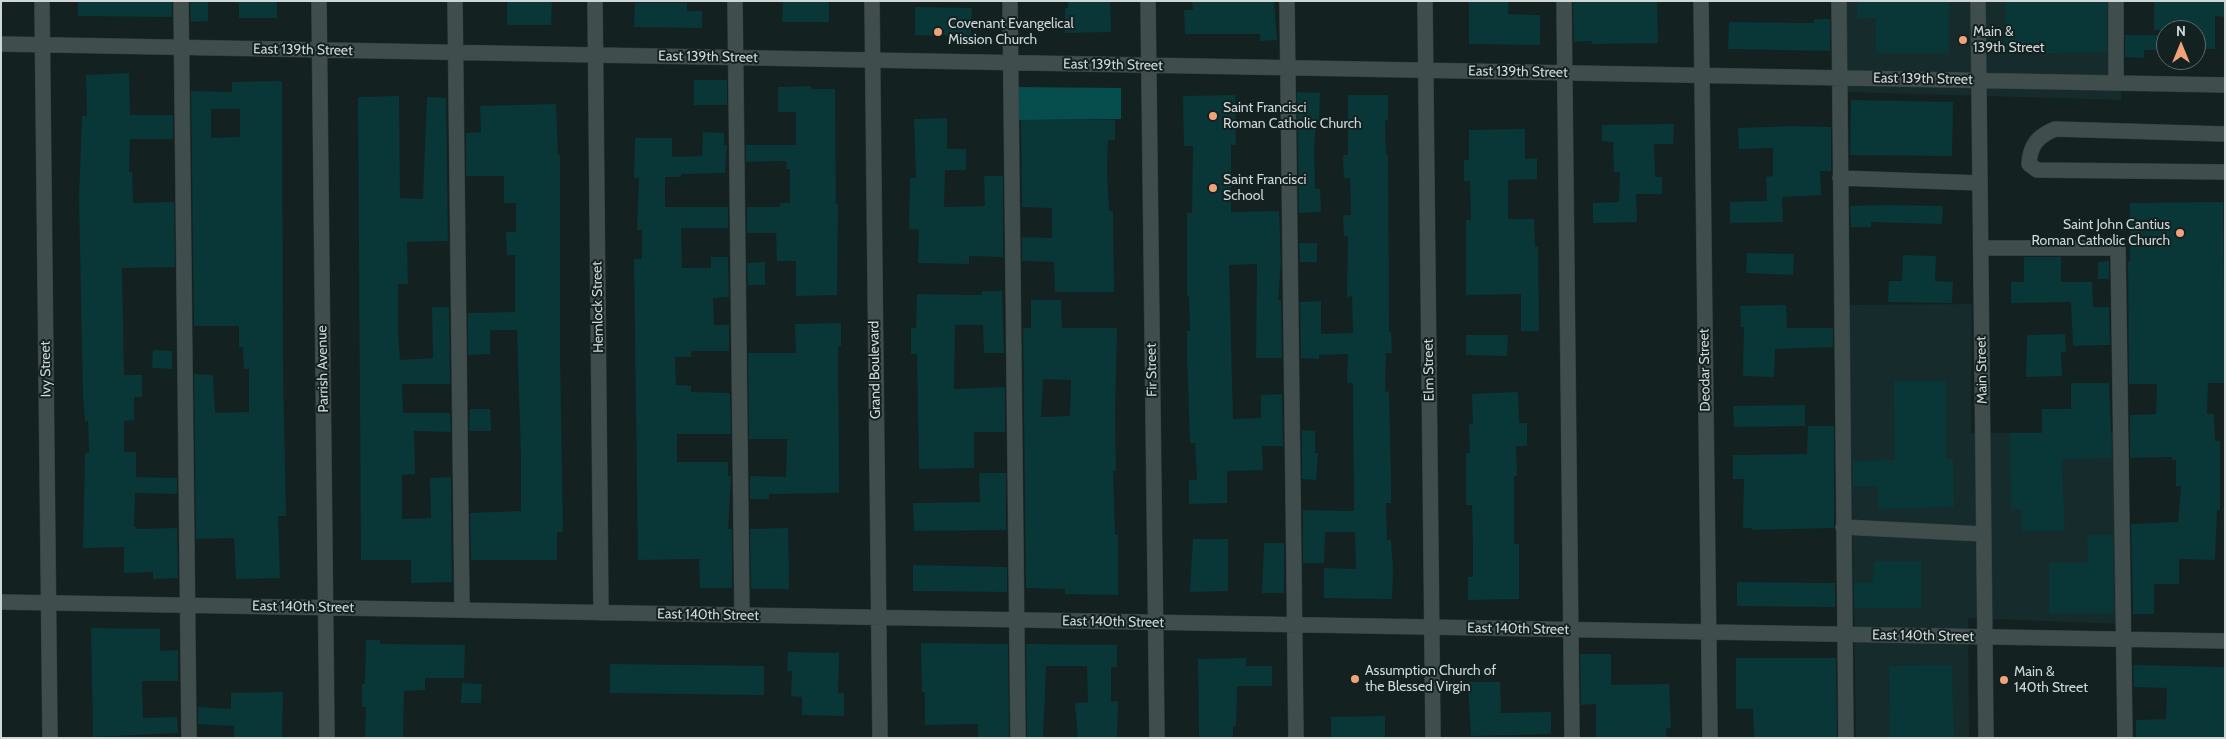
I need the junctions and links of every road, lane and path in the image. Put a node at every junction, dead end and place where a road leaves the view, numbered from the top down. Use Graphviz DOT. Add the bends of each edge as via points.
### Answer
graph roads {
  1 [pos="42,1"];
  2 [pos="181,1"];
  3 [pos="319,1"];
  4 [pos="456,1"];
  5 [pos="594,1"];
  6 [pos="735,1"];
  7 [pos="872,1"];
  8 [pos="1010,1"];
  9 [pos="1148,1"];
  10 [pos="1287,1"];
  11 [pos="1425,1"];
  12 [pos="1564,1"];
  13 [pos="1701,1"];
  14 [pos="1839,1"];
  15 [pos="1978,1"];
  16 [pos="2116,1"];
  17 [pos="1,44"];
  18 [pos="42,45"];
  19 [pos="181,48"];
  20 [pos="320,50"];
  21 [pos="456,52"];
  22 [pos="595,54"];
  23 [pos="736,57"];
  24 [pos="872,60"];
  25 [pos="1011,62"];
  26 [pos="1149,65"];
  27 [pos="1288,68"];
  28 [pos="1426,70"];
  29 [pos="1564,73"];
  30 [pos="1702,76"];
  31 [pos="1839,78"];
  32 [pos="1979,80"];
  33 [pos="2116,83"];
  34 [pos="2225,84"];
  35 [pos="2225,134"];
  36 [pos="2225,172"];
  37 [pos="1840,178"];
  38 [pos="1980,183"];
  39 [pos="1980,248"];
  40 [pos="1843,527"];
  41 [pos="1983,534"];
  42 [pos="1,602"];
  43 [pos="48,603"];
  44 [pos="188,605"];
  45 [pos="326,608"];
  46 [pos="462,610"];
  47 [pos="601,612"];
  48 [pos="742,615"];
  49 [pos="878,618"];
  50 [pos="1016,620"];
  51 [pos="1155,622"];
  52 [pos="1294,625"];
  53 [pos="1431,627"];
  54 [pos="1571,630"];
  55 [pos="1708,632"];
  56 [pos="1844,635"];
  57 [pos="1984,637"];
  58 [pos="2124,640"];
  59 [pos="2225,642"];
  60 [pos="50,738"];
  61 [pos="188,738"];
  62 [pos="327,738"];
  63 [pos="880,738"];
  64 [pos="1018,738"];
  65 [pos="1157,738"];
  66 [pos="1296,738"];
  67 [pos="1433,738"];
  68 [pos="1572,738"];
  69 [pos="1710,738"];
  70 [pos="1846,738"];
  71 [pos="1986,738"];
  72 [pos="2125,738"];
  1 -- 18 [label="street, Ivy Street"];
  2 -- 19 [label="street"];
  3 -- 20 [label="street, Parrish Avenue"];
  4 -- 21 [label="street"];
  5 -- 22 [label="street, Hemlock Street"];
  6 -- 23 [label="street"];
  7 -- 24 [label="street, Grand Boulevard"];
  8 -- 25 [label="street"];
  9 -- 26 [label="street, Fir Street"];
  10 -- 27 [label="street"];
  11 -- 28 [label="street, Elm Street"];
  12 -- 29 [label="street"];
  13 -- 30 [label="street, Deodar Street"];
  14 -- 31 [label="street"];
  15 -- 32 [label="street, Main Street"];
  16 -- 33 [label="street"];
  17 -- 18 [label="street, East 139th Street"];
  18 -- 19 [label="street, East 139th Street"];
  18 -- 43 [label="street, Ivy Street"];
  19 -- 20 [label="street, East 139th Street"];
  19 -- 44 [label="street"];
  20 -- 21 [label="street, East 139th Street"];
  20 -- 45 [label="street, Parrish Avenue"];
  21 -- 22 [label="street, East 139th Street"];
  21 -- 46 [label="street"];
  22 -- 23 [label="street, East 139th Street"];
  22 -- 47 [label="street, Hemlock Street"];
  23 -- 24 [label="street, East 139th Street"];
  23 -- 48 [label="street"];
  24 -- 25 [label="street, East 139th Street"];
  24 -- 49 [label="street, Grand Boulevard"];
  25 -- 26 [label="street, East 139th Street"];
  25 -- 50 [label="street"];
  26 -- 27 [label="street, East 139th Street"];
  26 -- 51 [label="street, Fir Street"];
  27 -- 28 [label="street, East 139th Street"];
  27 -- 52 [label="street"];
  28 -- 29 [label="street, East 139th Street"];
  28 -- 53 [label="street, Elm Street"];
  29 -- 30 [label="street, East 139th Street"];
  29 -- 54 [label="street"];
  30 -- 31 [label="street, East 139th Street"];
  30 -- 55 [label="street, Deodar Street"];
  31 -- 32 [label="street, East 139th Street"];
  31 -- 37 [label="street"];
  32 -- 33 [label="street, East 139th Street"];
  32 -- 38 [label="street, Main Street"];
  33 -- 34 [label="street, East 139th Street"];
  35 -- 36 [label="street" via="2055,129 2041,135 2030,150 2029,164 2037,170"];
  37 -- 38 [label="street"];
  37 -- 40 [label="street"];
  38 -- 39 [label="street, Main Street"];
  39 -- 41 [label="street, Main Street"];
  39 -- 58 [label="street" via="2118,248"];
  40 -- 41 [label="street"];
  40 -- 56 [label="street"];
  41 -- 57 [label="street, Main Street"];
  42 -- 43 [label="street, East 140th Street"];
  43 -- 44 [label="street, East 140th Street"];
  43 -- 60 [label="street, Ivy Street"];
  44 -- 45 [label="street, East 140th Street"];
  44 -- 61 [label="street"];
  45 -- 46 [label="street, East 140th Street"];
  45 -- 62 [label="street, Parrish Avenue"];
  46 -- 47 [label="street, East 140th Street"];
  47 -- 48 [label="street, East 140th Street"];
  48 -- 49 [label="street, East 140th Street"];
  49 -- 50 [label="street, East 140th Street"];
  49 -- 63 [label="street, Grand Boulevard"];
  50 -- 51 [label="street, East 140th Street"];
  50 -- 64 [label="street"];
  51 -- 52 [label="street, East 140th Street"];
  51 -- 65 [label="street, Fir Street"];
  52 -- 53 [label="street, East 140th Street"];
  52 -- 66 [label="street"];
  53 -- 54 [label="street, East 140th Street"];
  53 -- 67 [label="street, Elm Street"];
  54 -- 55 [label="street, East 140th Street"];
  54 -- 68 [label="street"];
  55 -- 56 [label="street, East 140th Street"];
  55 -- 69 [label="street, Deodar Street"];
  56 -- 57 [label="street, East 140th Street"];
  56 -- 70 [label="street"];
  57 -- 58 [label="street, East 140th Street"];
  57 -- 71 [label="street, Main Street"];
  58 -- 59 [label="street, East 140th Street"];
  58 -- 72 [label="street"];
}
